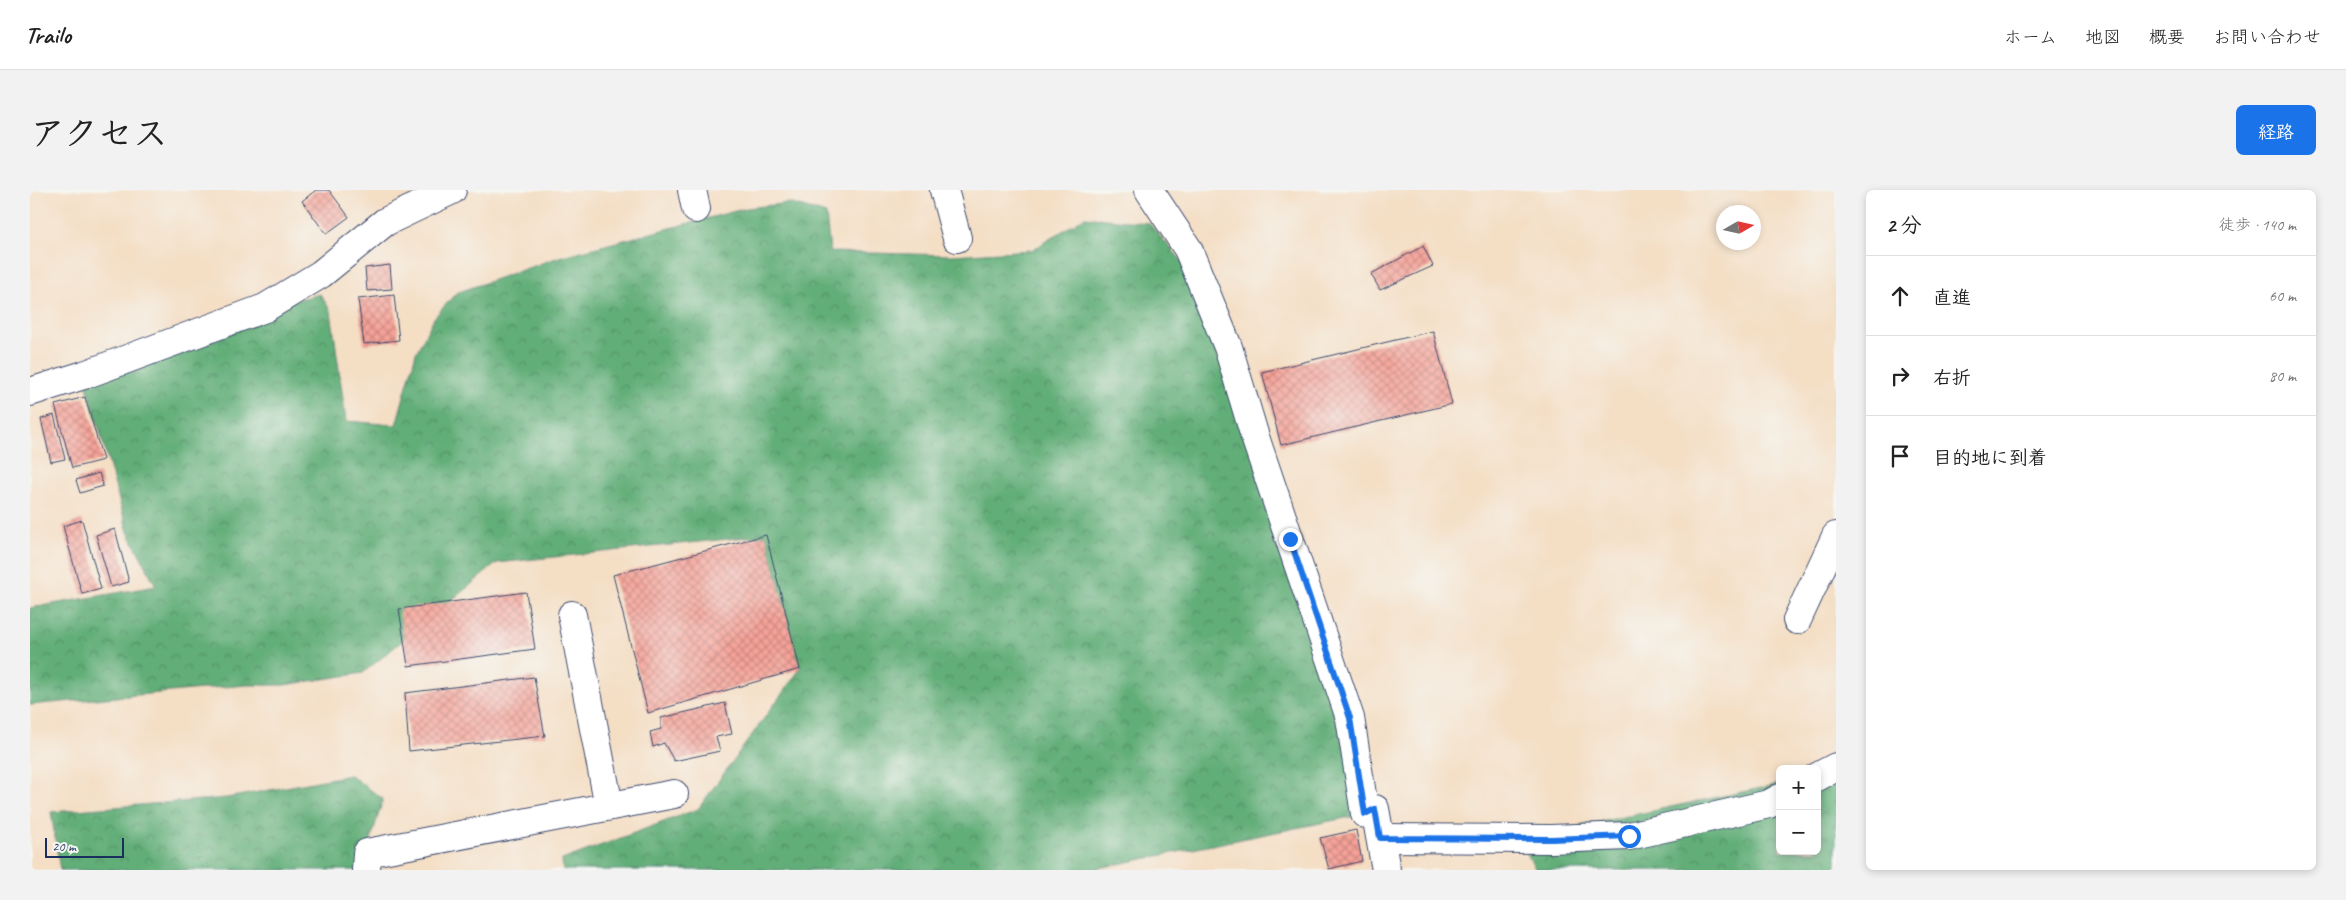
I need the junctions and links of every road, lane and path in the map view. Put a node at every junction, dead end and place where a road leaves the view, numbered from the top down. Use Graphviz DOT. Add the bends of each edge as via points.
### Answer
graph roads {
  1 [pos="452,190"];
  2 [pos="944,190"];
  3 [pos="1149,190"];
  4 [pos="957,238"];
  5 [pos="30,392"];
  6 [pos="1836,536"];
  7 [pos="572,616"];
  8 [pos="1797,620"];
  9 [pos="1836,767"];
  10 [pos="1821,775"];
  11 [pos="674,794"];
  12 [pos="1776,800"];
  13 [pos="609,806"];
  14 [pos="1380,838"];
  15 [pos="366,870"];
  16 [pos="1386,870"];
  1 -- 5 [label="street" via="385,222 321,274 265,308"];
  2 -- 4 [label="street"];
  3 -- 14 [label="street" via="1188,248 1228,347 1350,718 1365,814 1375,809"];
  6 -- 8 [label="street"];
  7 -- 13 [label="street"];
  9 -- 10 [label="street"];
  11 -- 13 [label="street"];
  12 -- 14 [label="street" via="1629,836"];
  13 -- 15 [label="street" via="367,853"];
  14 -- 16 [label="street"];
}
